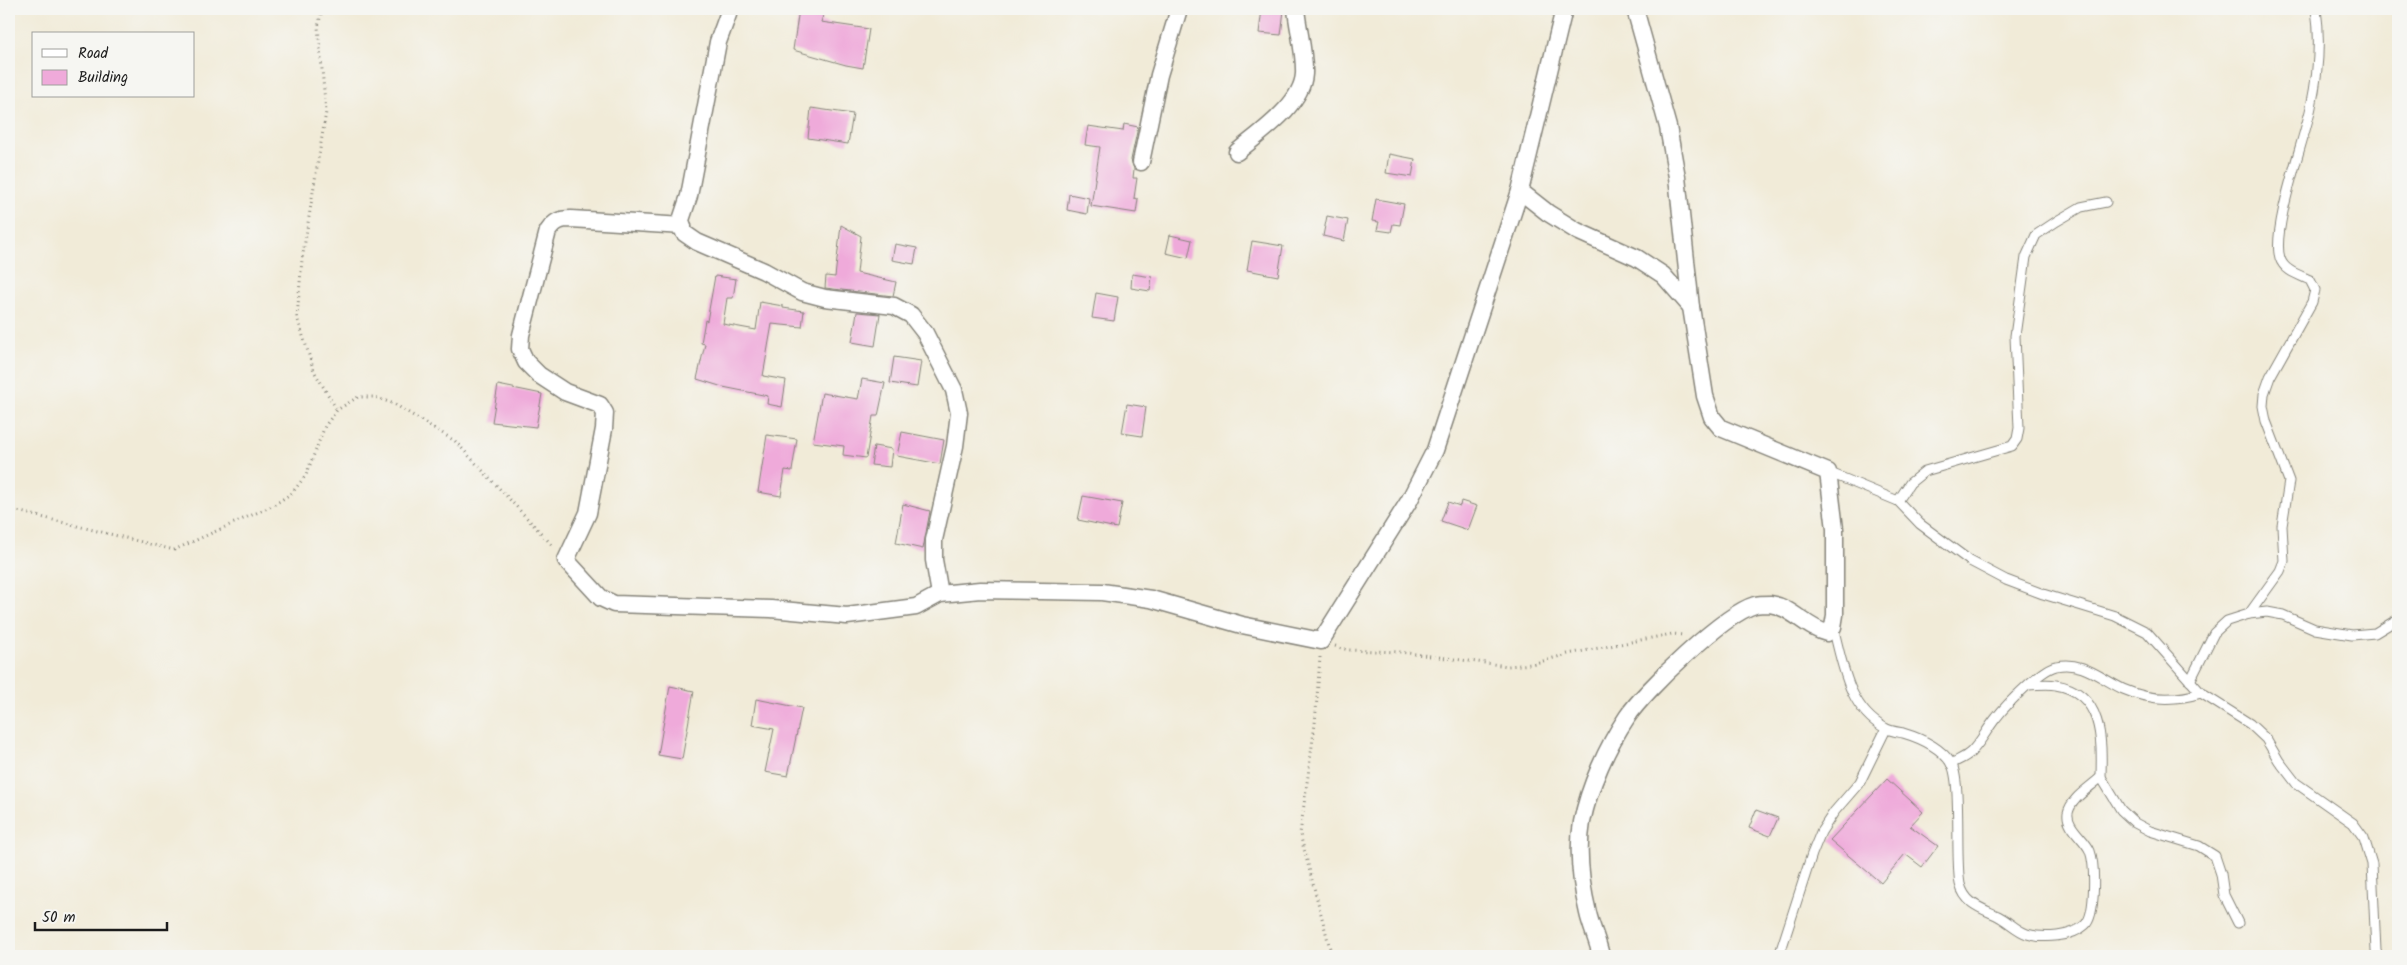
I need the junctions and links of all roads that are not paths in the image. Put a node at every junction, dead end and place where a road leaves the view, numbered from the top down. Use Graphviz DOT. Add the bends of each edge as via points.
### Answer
graph roads {
  1 [pos="730,9"];
  2 [pos="1178,9"];
  3 [pos="1296,9"];
  4 [pos="1564,9"];
  5 [pos="1635,9"];
  6 [pos="2316,9"];
  7 [pos="1237,152"];
  8 [pos="1141,162"];
  9 [pos="1520,191"];
  10 [pos="2106,202"];
  11 [pos="683,226"];
  12 [pos="1690,307"];
  13 [pos="1828,472"];
  14 [pos="1898,501"];
  15 [pos="940,594"];
  16 [pos="2249,614"];
  17 [pos="2398,619"];
  18 [pos="1834,627"];
  19 [pos="2190,681"];
  20 [pos="2029,685"];
  21 [pos="2201,693"];
  22 [pos="1886,729"];
  23 [pos="1952,764"];
  24 [pos="2101,777"];
  25 [pos="2238,923"];
  26 [pos="1601,956"];
  27 [pos="1779,956"];
  28 [pos="2378,956"];
  1 -- 11 [label="street" via="718,42 689,196 681,220"];
  2 -- 8 [label="street" via="1159,74"];
  3 -- 7 [label="street" via="1304,76 1299,94"];
  4 -- 9 [label="street"];
  5 -- 12 [label="street" via="1668,127 1677,177"];
  6 -- 16 [label="lane" via="2319,43 2311,108 2277,245 2281,261 2290,271 2310,280 2315,290 2312,302 2270,377 2264,394 2266,421 2289,480 2282,526 2284,561"];
  9 -- 12 [label="street" via="1577,231 1637,258 1663,275"];
  9 -- 15 [label="street" via="1435,450 1409,501 1321,641 1242,625 1152,599 1102,592 1014,589"];
  10 -- 14 [label="lane" via="2080,207 2036,235 2026,256 2015,336 2017,439 2012,446 1925,471 1910,483"];
  11 -- 15 [label="street" via="684,233 697,242 764,271 802,292 894,306 911,315 925,333 954,390 959,413 934,540"];
  11 -- 15 [label="street" via="560,219 548,231 520,349 526,362 539,374 565,392 600,405 606,413 588,514 566,560 601,598 614,604 761,608 847,616 916,607"];
  12 -- 13 [label="street" via="1706,396 1712,417 1721,428"];
  13 -- 14 [label="lane"];
  13 -- 18 [label="street" via="1835,529"];
  14 -- 19 [label="lane" via="1920,524 1970,561 2006,580 2115,616 2147,632"];
  16 -- 17 [label="lane" via="2267,612 2283,615 2315,630 2352,635 2375,633"];
  16 -- 19 [label="lane" via="2227,621 2214,633"];
  18 -- 22 [label="lane" via="1849,690 1864,712"];
  18 -- 26 [label="street" via="1827,633 1814,630 1786,609 1771,604 1755,605 1706,638 1676,664 1627,717 1594,780 1582,823 1580,870"];
  19 -- 21 [label="lane"];
  20 -- 21 [label="lane" via="2040,673 2056,666 2076,666 2141,696 2184,699"];
  20 -- 23 [label="lane" via="1996,717 1970,753"];
  20 -- 24 [label="lane" via="2054,684 2070,689 2094,710 2102,741"];
  21 -- 28 [label="lane" via="2250,724 2266,739 2296,783 2353,823 2364,838 2372,864"];
  22 -- 23 [label="lane" via="1926,742"];
  22 -- 27 [label="lane" via="1860,782 1821,832"];
  23 -- 24 [label="lane" via="1960,881 1966,899 2026,934 2041,937 2078,931 2087,923 2092,908 2094,865 2084,840 2068,818 2068,811 2072,803"];
  24 -- 25 [label="lane" via="2121,810 2135,823 2199,846 2214,856 2224,895"];
}
